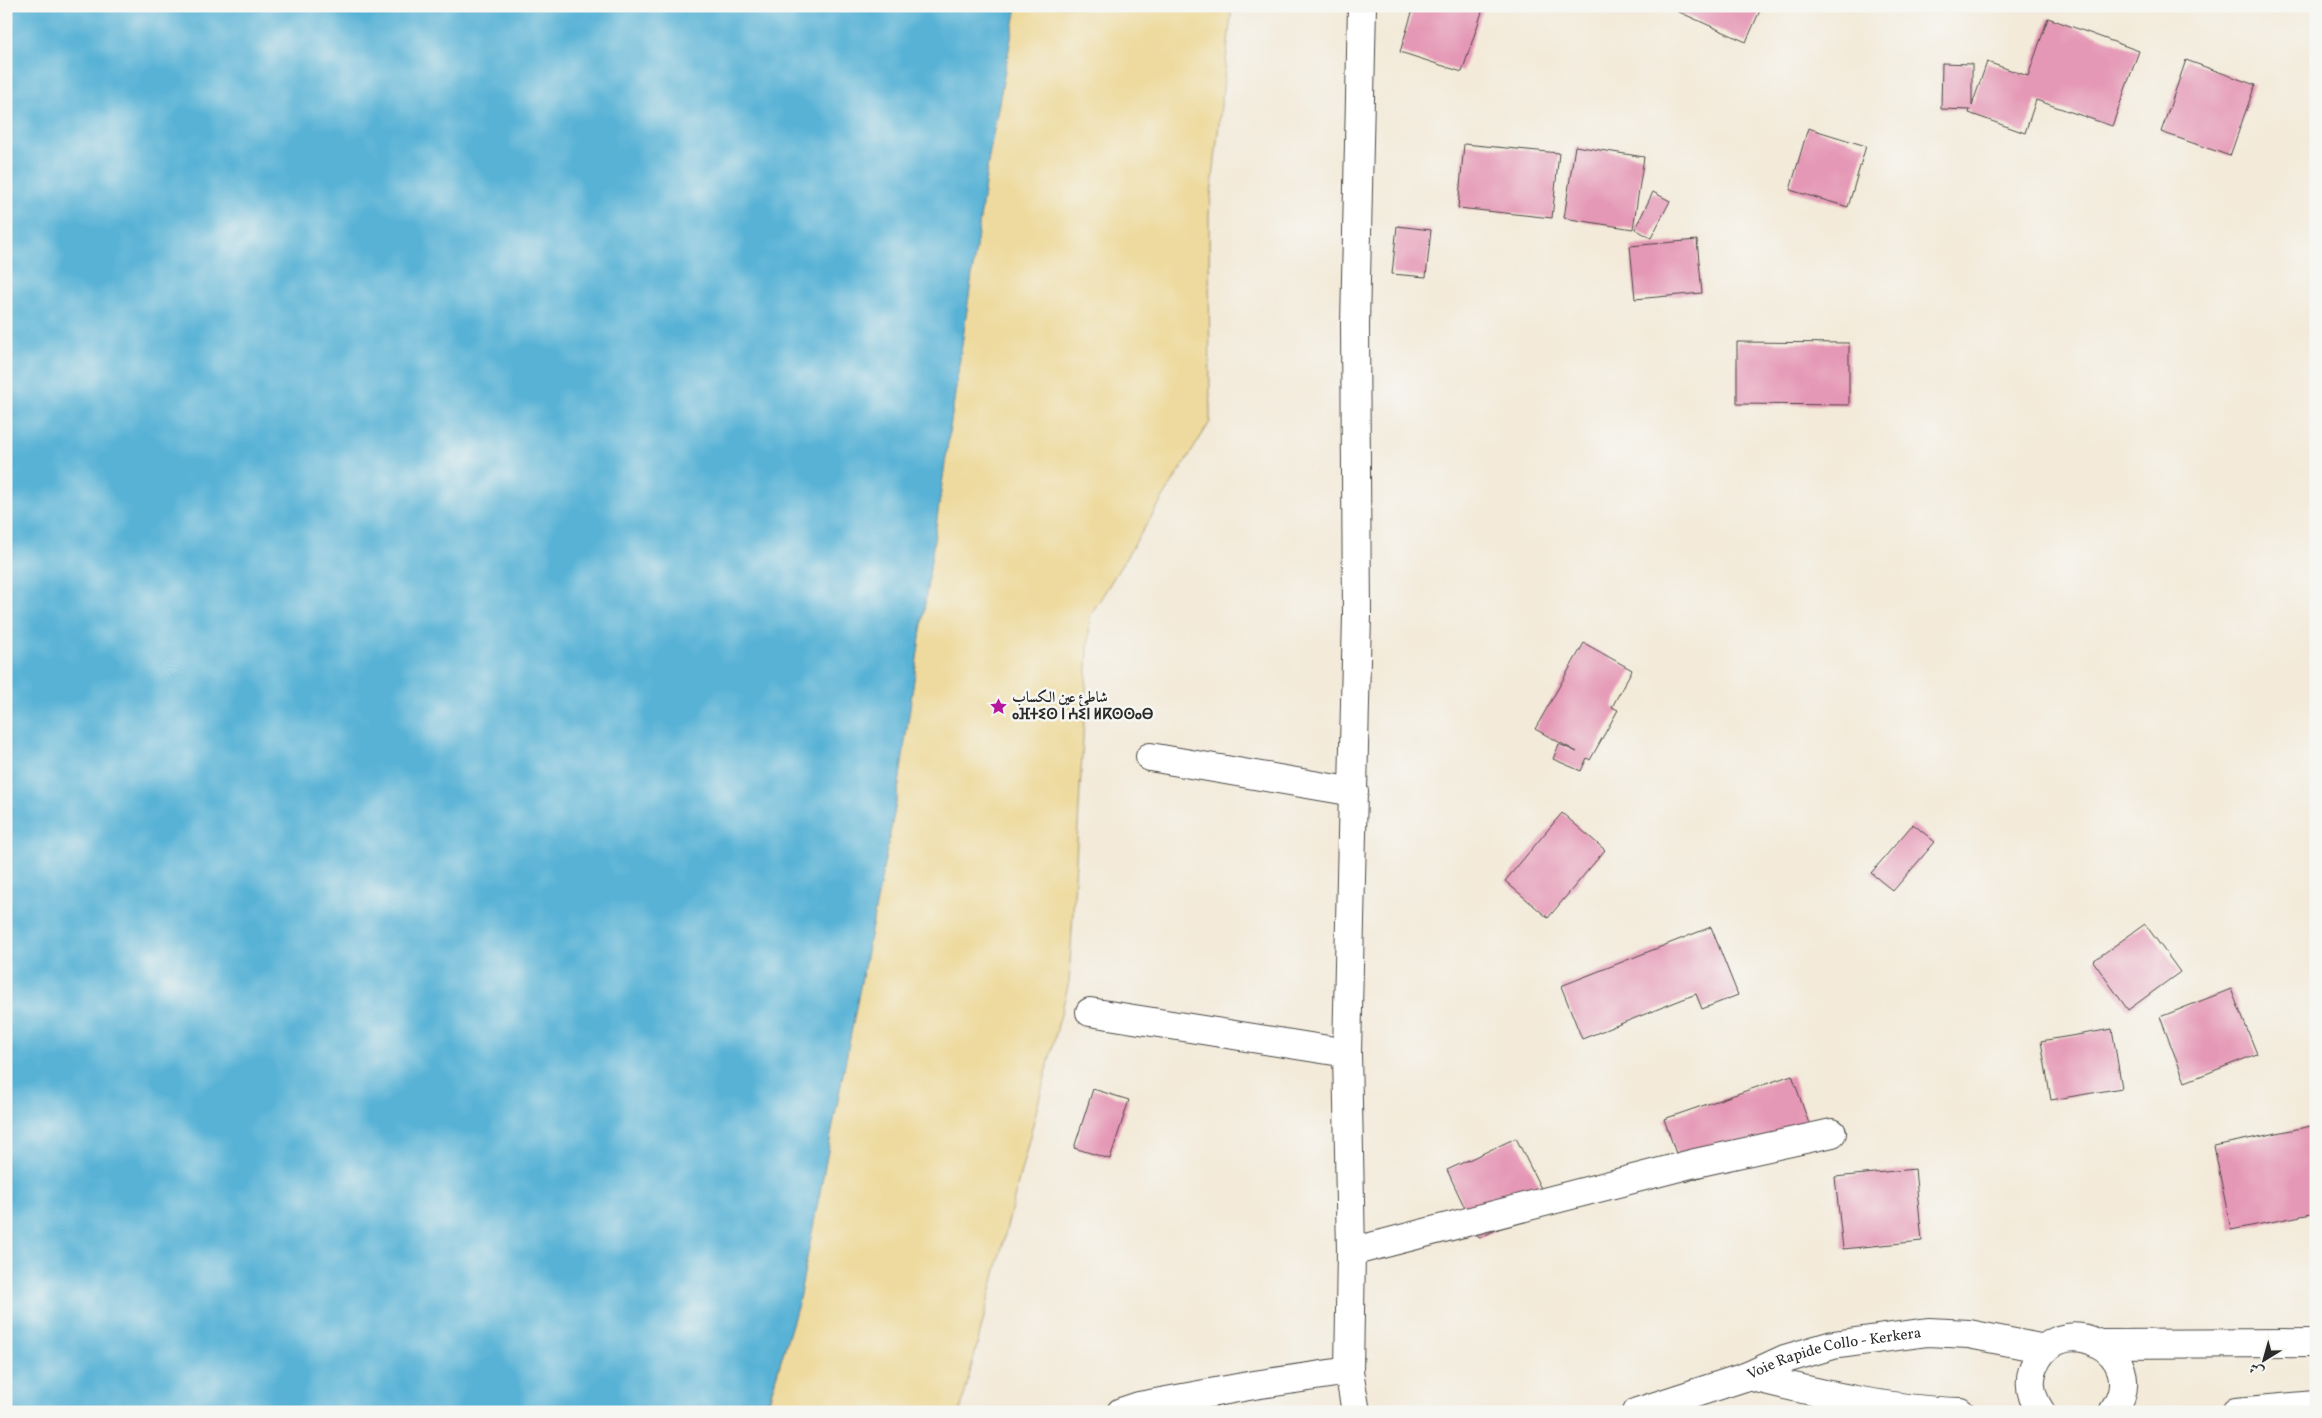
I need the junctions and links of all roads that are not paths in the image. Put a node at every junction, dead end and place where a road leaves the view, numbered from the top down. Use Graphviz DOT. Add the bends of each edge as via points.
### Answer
graph roads {
  1 [pos="1362,6"];
  2 [pos="1150,757"];
  3 [pos="1354,792"];
  4 [pos="1090,1012"];
  5 [pos="1347,1053"];
  6 [pos="1832,1132"];
  7 [pos="1352,1252"];
  8 [pos="2102,1344"];
  9 [pos="2316,1344"];
  10 [pos="2045,1349"];
  11 [pos="1349,1371"];
  12 [pos="1748,1376"];
  13 [pos="2316,1405"];
  14 [pos="1121,1412"];
  15 [pos="1356,1412"];
  16 [pos="1637,1412"];
  17 [pos="1960,1412"];
  18 [pos="2041,1412"];
  19 [pos="2113,1412"];
  20 [pos="2236,1412"];
  1 -- 3 [label="main road" via="1355,325 1357,615"];
  2 -- 3 [label="main road"];
  3 -- 5 [label="main road"];
  4 -- 5 [label="main road"];
  5 -- 7 [label="main road"];
  6 -- 7 [label="main road" via="1691,1164"];
  7 -- 11 [label="main road"];
  8 -- 9 [label="main road"];
  8 -- 10 [label="main road" via="2072,1337"];
  8 -- 19 [label="main road" via="2121,1367 2124,1382 2121,1398"];
  10 -- 12 [label="main road, Voie Rapide Collo - Kerkera" via="1969,1334 1928,1332 1833,1345 1785,1358"];
  10 -- 18 [label="main road" via="2031,1376 2031,1391"];
  11 -- 14 [label="main road" via="1254,1385"];
  11 -- 15 [label="main road"];
  12 -- 16 [label="main road"];
  12 -- 17 [label="main road, Voie Rapide Collo - Kerkera" via="1861,1400"];
  13 -- 20 [label="main road"];
}
